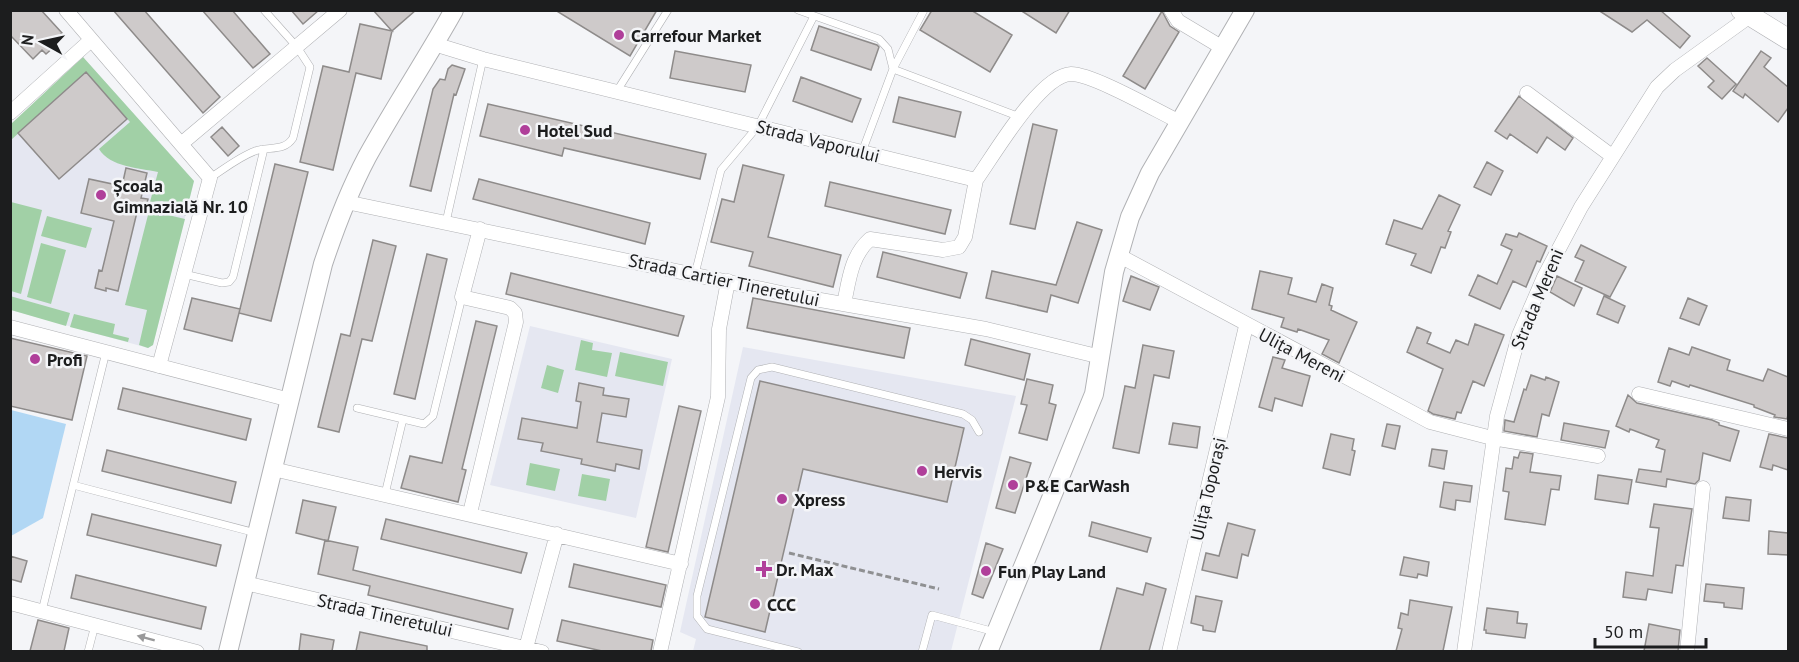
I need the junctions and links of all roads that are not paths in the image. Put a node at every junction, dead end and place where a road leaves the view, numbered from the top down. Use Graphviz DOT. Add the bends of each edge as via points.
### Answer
graph roads {
  1 [pos="66,10"];
  2 [pos="264,10"];
  3 [pos="340,10"];
  4 [pos="454,10"];
  5 [pos="669,10"];
  6 [pos="798,10"];
  7 [pos="924,10"];
  8 [pos="1171,10"];
  9 [pos="1245,10"];
  10 [pos="1745,13"];
  11 [pos="814,16"];
  12 [pos="1788,39"];
  13 [pos="91,40"];
  14 [pos="434,44"];
  15 [pos="297,47"];
  16 [pos="1223,48"];
  17 [pos="483,59"];
  18 [pos="893,69"];
  19 [pos="617,91"];
  20 [pos="1527,93"];
  21 [pos="10,113"];
  22 [pos="1020,117"];
  23 [pos="1180,122"];
  24 [pos="758,126"];
  25 [pos="182,144"];
  26 [pos="264,149"];
  27 [pos="862,152"];
  28 [pos="1612,156"];
  29 [pos="210,178"];
  30 [pos="976,180"];
  31 [pos="346,202"];
  32 [pos="446,222"];
  33 [pos="480,229"];
  34 [pos="1118,255"];
  35 [pos="184,274"];
  36 [pos="695,274"];
  37 [pos="728,281"];
  38 [pos="462,297"];
  39 [pos="844,304"];
  40 [pos="1246,326"];
  41 [pos="10,327"];
  42 [pos="106,352"];
  43 [pos="1101,357"];
  44 [pos="159,366"];
  45 [pos="1639,394"];
  46 [pos="290,400"];
  47 [pos="357,408"];
  48 [pos="403,419"];
  49 [pos="1788,429"];
  50 [pos="979,432"];
  51 [pos="1492,438"];
  52 [pos="1598,456"];
  53 [pos="273,469"];
  54 [pos="73,484"];
  55 [pos="1703,488"];
  56 [pos="385,494"];
  57 [pos="470,513"];
  58 [pos="258,534"];
  59 [pos="557,534"];
  60 [pos="681,564"];
  61 [pos="245,583"];
  62 [pos="10,603"];
  63 [pos="42,611"];
  64 [pos="95,625"];
  65 [pos="996,633"];
  66 [pos="526,648"];
  67 [pos="88,651"];
  68 [pos="197,651"];
  69 [pos="228,651"];
  70 [pos="542,651"];
  71 [pos="660,651"];
  72 [pos="798,651"];
  73 [pos="922,651"];
  74 [pos="988,651"];
  75 [pos="1169,651"];
  76 [pos="1464,651"];
  77 [pos="1687,651"];
  1 -- 13 [label="street"];
  2 -- 15 [label="lane"];
  3 -- 15 [label="street"];
  4 -- 14 [label="street"];
  5 -- 19 [label="lane"];
  6 -- 11 [label="lane"];
  7 -- 18 [label="lane"];
  8 -- 16 [label="street" via="1178,21"];
  9 -- 16 [label="street"];
  10 -- 12 [label="main road"];
  10 -- 28 [label="street, Strada Mereni" via="1665,78"];
  11 -- 18 [label="lane" via="879,39 888,49"];
  11 -- 24 [label="lane"];
  13 -- 21 [label="street"];
  13 -- 25 [label="street"];
  14 -- 17 [label="street, Strada Vaporului"];
  14 -- 31 [label="street" via="367,158"];
  15 -- 25 [label="street"];
  15 -- 26 [label="lane" via="310,67 293,138 283,148"];
  16 -- 23 [label="street"];
  17 -- 19 [label="street, Strada Vaporului"];
  17 -- 32 [label="lane"];
  18 -- 22 [label="lane"];
  18 -- 27 [label="lane"];
  19 -- 24 [label="street, Strada Vaporului"];
  20 -- 28 [label="street"];
  22 -- 23 [label="street" via="1048,83 1060,75 1073,74 1090,78"];
  22 -- 30 [label="street"];
  23 -- 34 [label="street" via="1140,195"];
  24 -- 27 [label="street, Strada Vaporului"];
  24 -- 36 [label="lane" via="722,170"];
  25 -- 29 [label="street"];
  26 -- 29 [label="lane" via="246,155"];
  26 -- 35 [label="lane" via="233,277 222,283"];
  27 -- 30 [label="street, Strada Vaporului"];
  28 -- 51 [label="street, Strada Mereni" via="1557,249 1529,310 1511,360"];
  29 -- 35 [label="street"];
  30 -- 39 [label="street" via="965,237 959,248 943,250 870,239 854,259"];
  31 -- 32 [label="street, Strada Cartier Tineretului"];
  31 -- 46 [label="street" via="323,264"];
  32 -- 33 [label="street, Strada Cartier Tineretului"];
  33 -- 36 [label="street, Strada Cartier Tineretului"];
  33 -- 38 [label="street"];
  34 -- 40 [label="street, Ulița Mereni"];
  34 -- 43 [label="street"];
  35 -- 44 [label="street"];
  36 -- 37 [label="street, Strada Cartier Tineretului"];
  37 -- 39 [label="street, Strada Cartier Tineretului"];
  37 -- 60 [label="street" via="719,329 718,397"];
  38 -- 48 [label="lane" via="433,416 424,424"];
  38 -- 57 [label="street" via="510,308 516,322"];
  39 -- 43 [label="street, Strada Cartier Tineretului" via="986,329"];
  40 -- 51 [label="street, Ulița Mereni" via="1430,422"];
  40 -- 75 [label="street, Ulița Toporași"];
  41 -- 42 [label="street"];
  42 -- 44 [label="street"];
  42 -- 54 [label="lane"];
  43 -- 65 [label="street" via="1088,413"];
  44 -- 46 [label="street"];
  45 -- 49 [label="street"];
  46 -- 53 [label="street"];
  47 -- 48 [label="lane"];
  48 -- 56 [label="lane"];
  50 -- 72 [label="lane" via="963,414 772,367 758,370 751,378 698,596 697,616 707,629"];
  51 -- 52 [label="street, Ulița Mereni"];
  51 -- 76 [label="street, Strada Mereni"];
  53 -- 56 [label="street"];
  53 -- 58 [label="street"];
  54 -- 58 [label="lane"];
  54 -- 63 [label="lane"];
  55 -- 77 [label="street"];
  56 -- 57 [label="street"];
  57 -- 59 [label="street"];
  58 -- 61 [label="street"];
  59 -- 60 [label="street"];
  59 -- 66 [label="street"];
  60 -- 71 [label="street"];
  61 -- 66 [label="street, Strada Tineretului"];
  61 -- 69 [label="street"];
  62 -- 63 [label="street"];
  63 -- 64 [label="street"];
  64 -- 67 [label="lane"];
  68 -- 64 [label="street, one-way"];
  65 -- 73 [label="lane" via="932,615"];
  65 -- 74 [label="street"];
  66 -- 70 [label="street, Strada Tineretului"];
}
